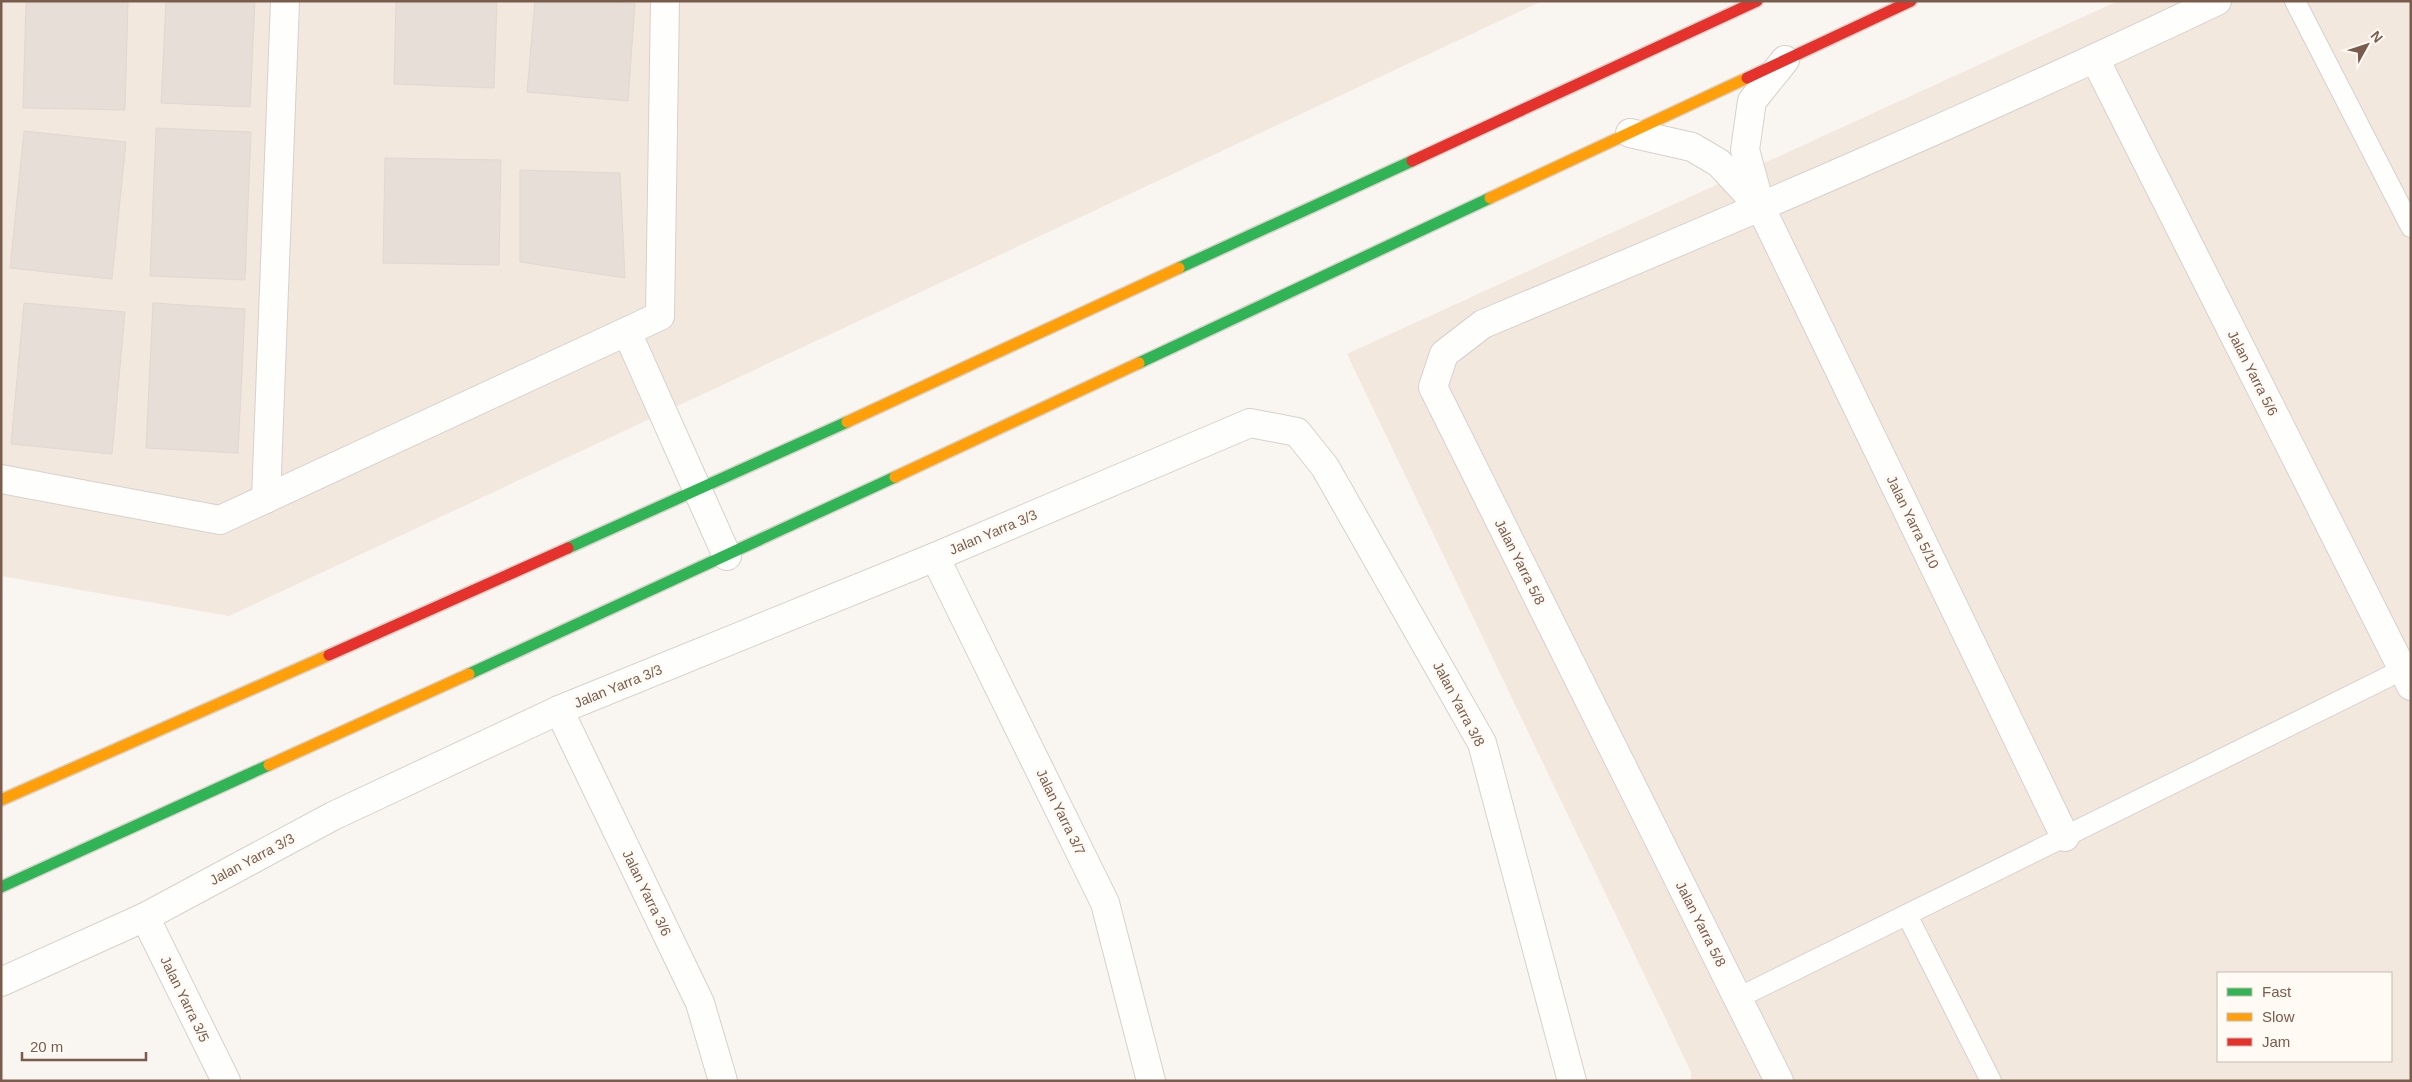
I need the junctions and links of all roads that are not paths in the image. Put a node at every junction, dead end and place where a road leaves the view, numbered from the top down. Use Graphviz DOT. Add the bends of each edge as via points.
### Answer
graph roads {
  1 [pos="285,1"];
  2 [pos="665,1"];
  3 [pos="1757,1"];
  4 [pos="1911,1"];
  5 [pos="2217,1"];
  6 [pos="2295,1"];
  7 [pos="2095,59"];
  8 [pos="1785,60"];
  9 [pos="1630,133"];
  10 [pos="1761,208"];
  11 [pos="2411,227"];
  12 [pos="626,332"];
  13 [pos="1250,423"];
  14 [pos="1,479"];
  15 [pos="698,491"];
  16 [pos="266,499"];
  17 [pos="727,556"];
  18 [pos="936,556"];
  19 [pos="2407,678"];
  20 [pos="559,710"];
  21 [pos="1,800"];
  22 [pos="2065,837"];
  23 [pos="1,887"];
  24 [pos="1906,915"];
  25 [pos="144,917"];
  26 [pos="1,982"];
  27 [pos="1738,998"];
  28 [pos="226,1081"];
  29 [pos="723,1081"];
  30 [pos="1151,1081"];
  31 [pos="1572,1081"];
  32 [pos="1779,1081"];
  33 [pos="1991,1081"];
  1 -- 16 [label="street"];
  2 -- 12 [label="street" via="660,316"];
  3 -- 15 [label="street"];
  4 -- 8 [label="street"];
  5 -- 7 [label="street, Jalan Yarra 5/8"];
  6 -- 11 [label="lane"];
  7 -- 10 [label="street, Jalan Yarra 5/8"];
  7 -- 19 [label="street, Jalan Yarra 5/6"];
  8 -- 9 [label="street"];
  8 -- 10 [label="street, Jalan Yarra 5/10" via="1752,101 1746,150"];
  9 -- 10 [label="street, Jalan Yarra 5/10" via="1692,147 1718,163"];
  9 -- 17 [label="street"];
  10 -- 22 [label="street, Jalan Yarra 5/10"];
  10 -- 27 [label="street, Jalan Yarra 5/8" via="1483,324 1444,354 1433,387"];
  12 -- 15 [label="street"];
  12 -- 16 [label="street"];
  13 -- 18 [label="street, Jalan Yarra 3/3"];
  13 -- 31 [label="street, Jalan Yarra 3/8" via="1297,432 1325,467 1482,743"];
  14 -- 16 [label="street" via="220,520"];
  15 -- 17 [label="street"];
  15 -- 21 [label="street"];
  17 -- 23 [label="street"];
  18 -- 20 [label="street, Jalan Yarra 3/3"];
  18 -- 30 [label="street, Jalan Yarra 3/7" via="1105,903"];
  19 -- 22 [label="lane"];
  20 -- 25 [label="street, Jalan Yarra 3/3" via="333,816"];
  20 -- 29 [label="street, Jalan Yarra 3/6" via="700,1003"];
  22 -- 24 [label="lane"];
  24 -- 27 [label="lane"];
  24 -- 33 [label="lane"];
  25 -- 26 [label="street, Jalan Yarra 3/3"];
  25 -- 28 [label="street, Jalan Yarra 3/5"];
  27 -- 32 [label="street, Jalan Yarra 5/8"];
}
